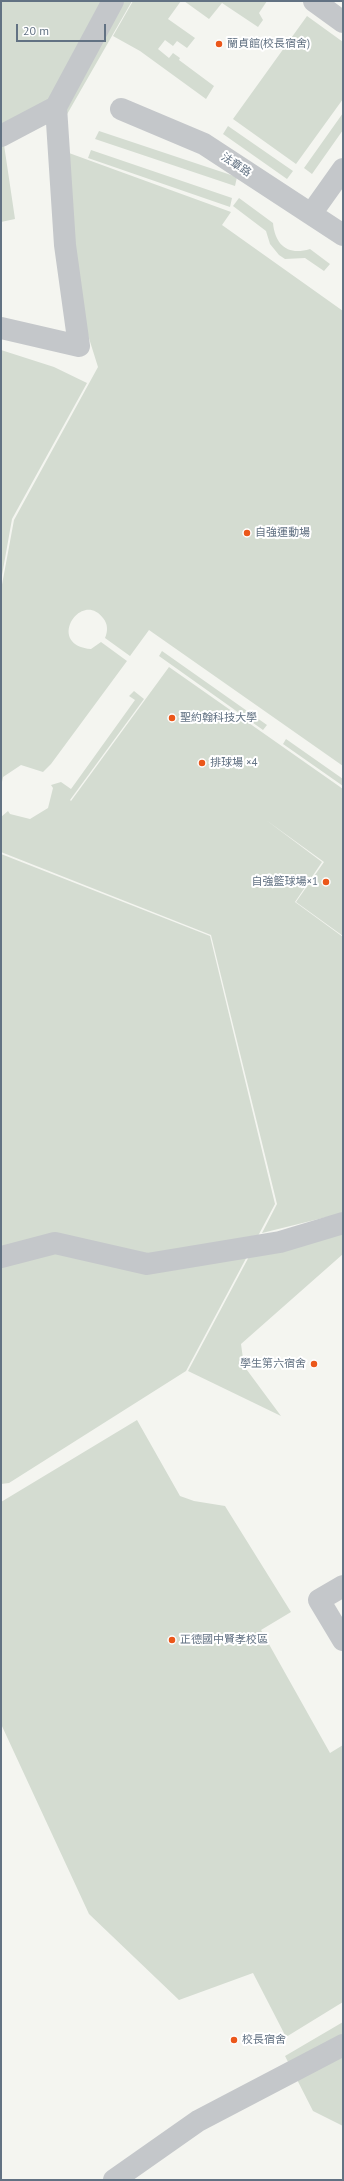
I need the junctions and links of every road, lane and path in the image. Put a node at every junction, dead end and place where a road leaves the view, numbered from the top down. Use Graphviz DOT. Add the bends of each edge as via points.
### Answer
graph roads {
  1 [pos="113,1"];
  2 [pos="314,1"];
  3 [pos="343,22"];
  4 [pos="56,107"];
  5 [pos="121,109"];
  6 [pos="1,136"];
  7 [pos="343,169"];
  8 [pos="312,214"];
  9 [pos="343,236"];
  10 [pos="1,328"];
  11 [pos="343,1223"];
  12 [pos="1,1256"];
  13 [pos="343,1586"];
  14 [pos="343,1640"];
  15 [pos="343,2045"];
  16 [pos="126,2177"];
  1 -- 4 [label="street"];
  2 -- 3 [label="street"];
  4 -- 6 [label="street"];
  4 -- 10 [label="street" via="66,245 79,346"];
  5 -- 8 [label="street, 法章路" via="204,144"];
  7 -- 8 [label="street"];
  8 -- 9 [label="street, 法章路"];
  11 -- 12 [label="street" via="280,1242 147,1264 56,1243"];
  13 -- 14 [label="street" via="319,1600"];
  15 -- 16 [label="street" via="198,2121"];
}
